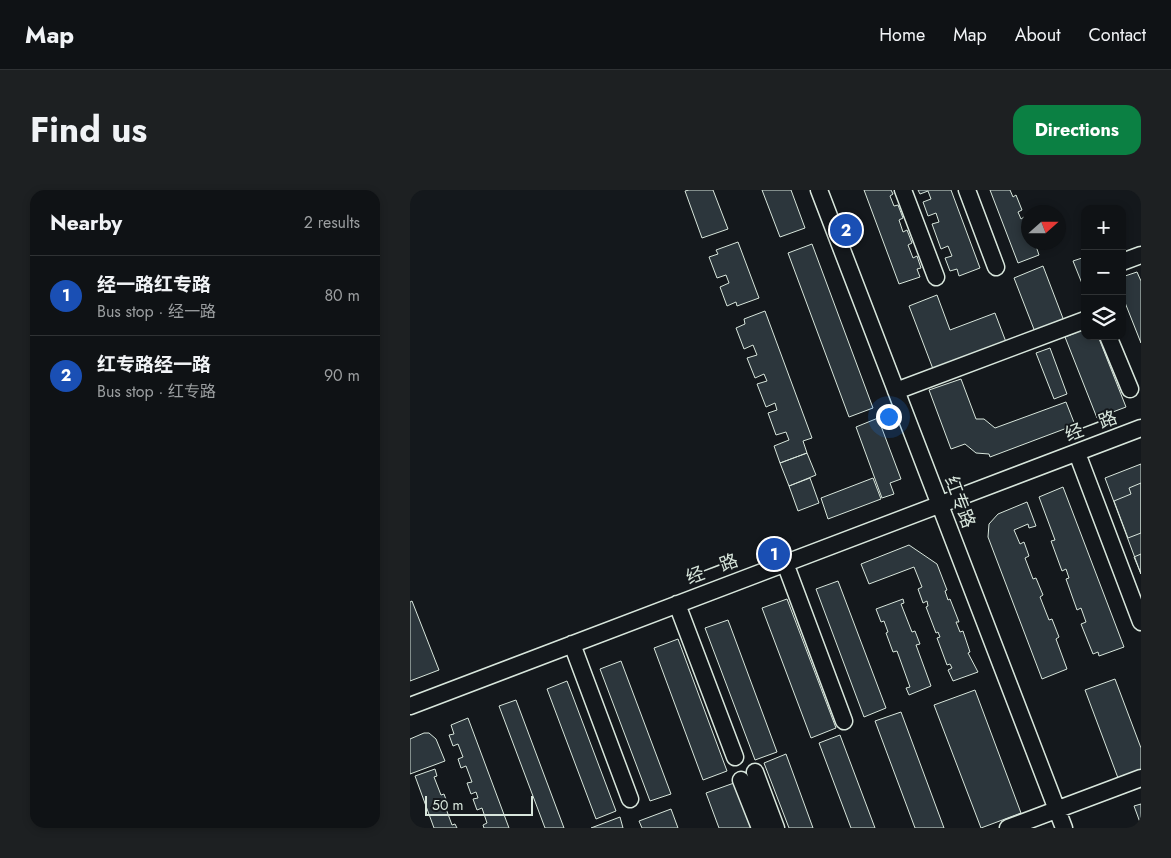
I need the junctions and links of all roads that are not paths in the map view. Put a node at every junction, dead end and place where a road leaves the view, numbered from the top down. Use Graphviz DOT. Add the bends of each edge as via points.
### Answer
graph roads {
  1 [pos="903,190"];
  2 [pos="967,190"];
  3 [pos="822,191"];
  4 [pos="1141,255"];
  5 [pos="1126,261"];
  6 [pos="996,267"];
  7 [pos="936,277"];
  8 [pos="1081,322"];
  9 [pos="1110,340"];
  10 [pos="1130,389"];
  11 [pos="896,391"];
  12 [pos="1141,428"];
  13 [pos="1077,453"];
  14 [pos="940,505"];
  15 [pos="785,563"];
  16 [pos="677,604"];
  17 [pos="1141,622"];
  18 [pos="572,644"];
  19 [pos="410,706"];
  20 [pos="844,721"];
  21 [pos="735,757"];
  22 [pos="1141,778"];
  23 [pos="630,799"];
  24 [pos="1056,810"];
  25 [pos="760,828"];
  26 [pos="776,828"];
  27 [pos="1008,828"];
  28 [pos="1064,828"];
  1 -- 7 [label="street"];
  2 -- 6 [label="street"];
  3 -- 11 [label="street, 红专路"];
  4 -- 5 [label="street"];
  8 -- 11 [label="street"];
  9 -- 10 [label="street"];
  11 -- 14 [label="street, 红专路"];
  12 -- 13 [label="street, 经一路"];
  13 -- 14 [label="street, 经一路"];
  13 -- 17 [label="street"];
  14 -- 15 [label="street, 经一路"];
  14 -- 24 [label="street, 红专路"];
  15 -- 16 [label="street, 经一路"];
  15 -- 20 [label="street"];
  16 -- 18 [label="street, 经一路"];
  16 -- 21 [label="street"];
  18 -- 19 [label="street, 经一路"];
  18 -- 23 [label="street"];
  22 -- 24 [label="street"];
  24 -- 27 [label="street"];
  24 -- 28 [label="street, 红专路"];
  25 -- 26 [label="street" via="748,776"];
}
